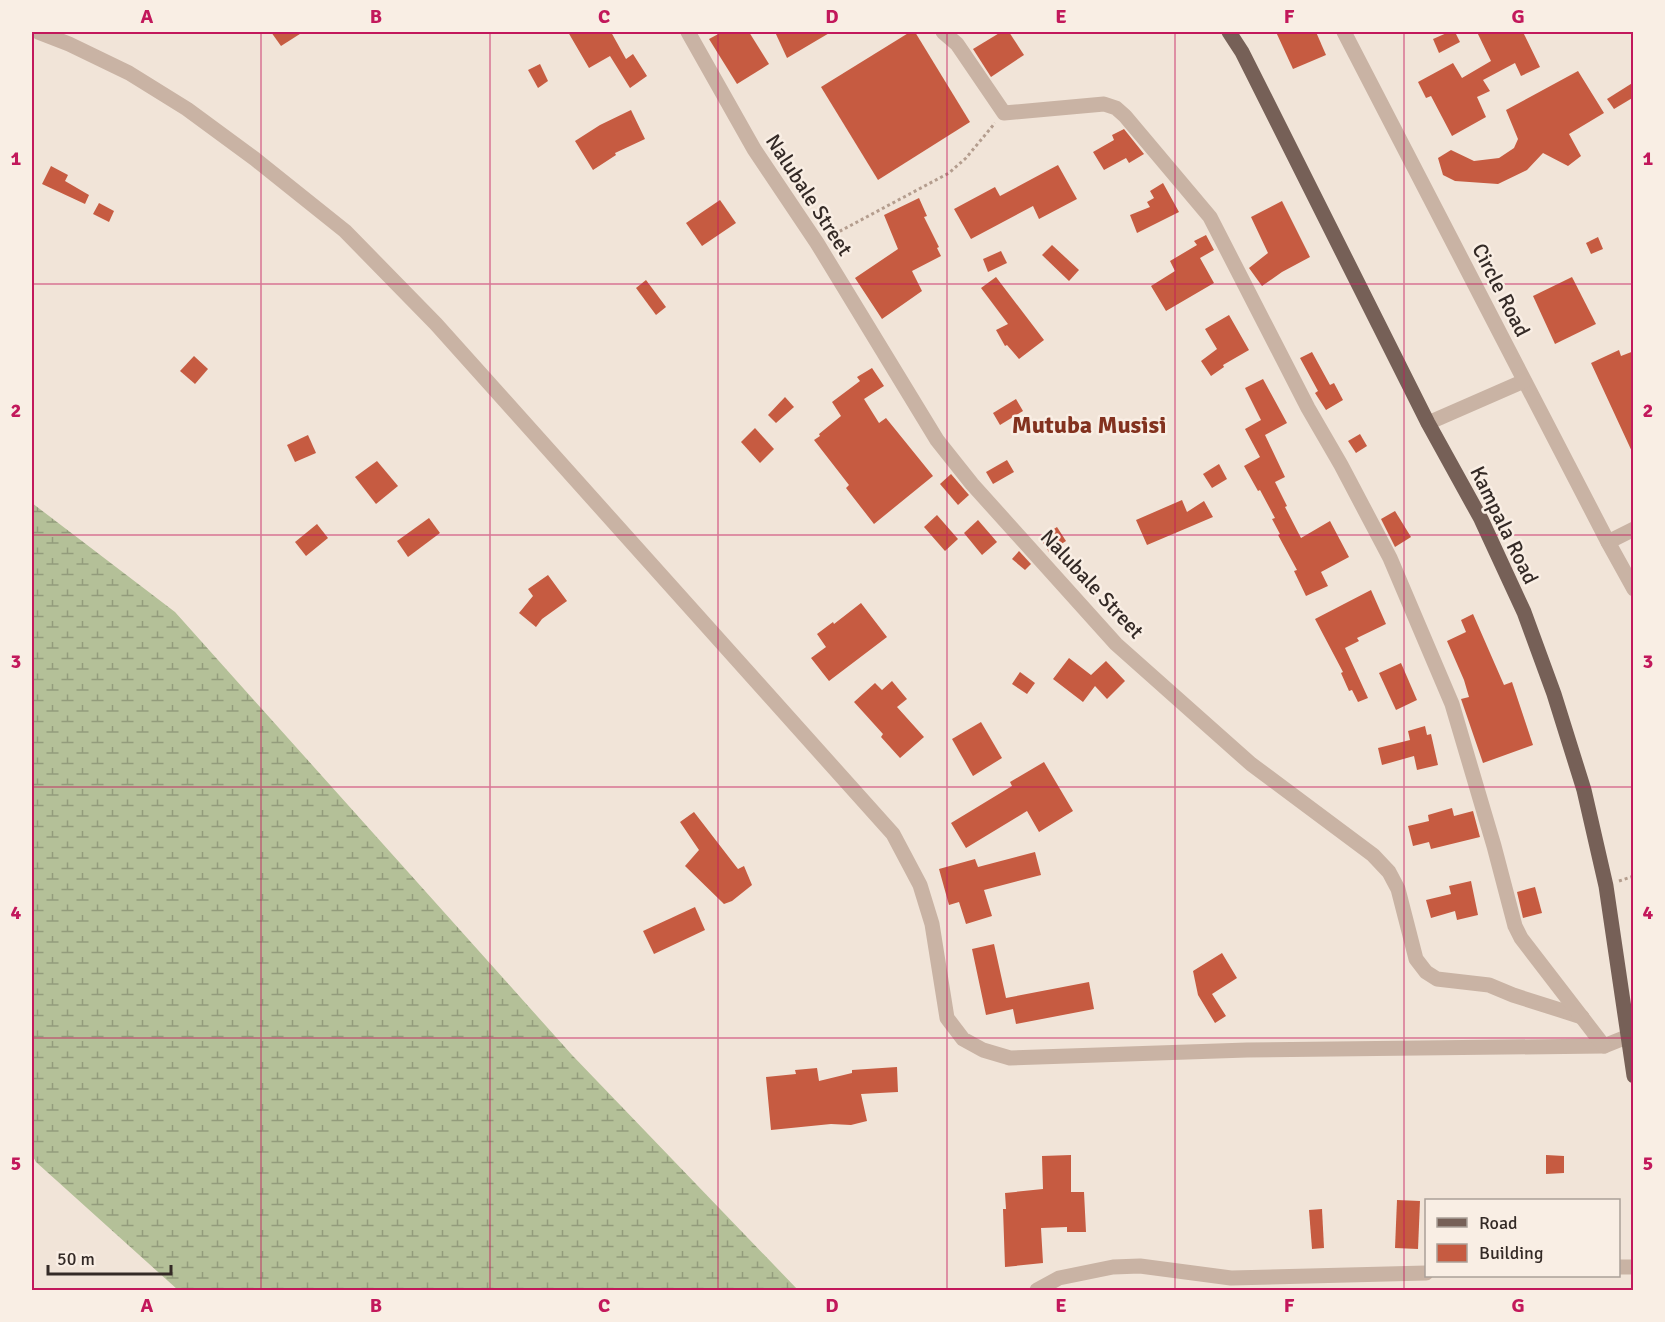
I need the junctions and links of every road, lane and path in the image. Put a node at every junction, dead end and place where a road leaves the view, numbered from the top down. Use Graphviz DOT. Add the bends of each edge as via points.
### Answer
graph roads {
  1 [pos="38,32"];
  2 [pos="688,32"];
  3 [pos="943,32"];
  4 [pos="1229,32"];
  5 [pos="1344,32"];
  6 [pos="1004,113"];
  7 [pos="817,243"];
  8 [pos="1524,381"];
  9 [pos="1428,423"];
  10 [pos="1634,529"];
  11 [pos="1608,542"];
  12 [pos="1634,588"];
  13 [pos="1582,1017"];
  14 [pos="1629,1036"];
  15 [pos="1604,1046"];
  16 [pos="1633,1061"];
  17 [pos="1634,1076"];
  18 [pos="1425,1272"];
  19 [pos="1037,1290"];
  1 -- 15 [label="street" via="129,74 187,109 345,231 436,324 893,834 920,885 932,924 947,1018 963,1039 1010,1058 1247,1050"];
  2 -- 7 [label="street, Nalubale Street" via="754,149"];
  3 -- 6 [label="street" via="957,44"];
  4 -- 9 [label="main road, Kampala Road"];
  5 -- 8 [label="street, Circle Road"];
  6 -- 7 [label="path" via="949,173"];
  6 -- 13 [label="street" via="1104,104 1116,108 1210,217 1398,579 1452,704 1515,926"];
  7 -- 13 [label="street, Nalubale Street" via="938,440 972,484 1108,635 1251,764 1373,855 1389,872 1398,889 1416,958 1426,972 1437,980 1489,985"];
  8 -- 9 [label="street"];
  8 -- 11 [label="street, Circle Road"];
  9 -- 14 [label="main road, Kampala Road" via="1481,519 1524,612 1554,694 1584,790 1606,886"];
  10 -- 11 [label="street"];
  11 -- 12 [label="street, Circle Road"];
  13 -- 15 [label="street"];
  14 -- 15 [label="street"];
  14 -- 16 [label="main road, Kampala Road"];
  16 -- 17 [label="main road, Kampala Road"];
  18 -- 19 [label="street" via="1232,1278 1140,1266 1113,1267 1059,1278"];
}
